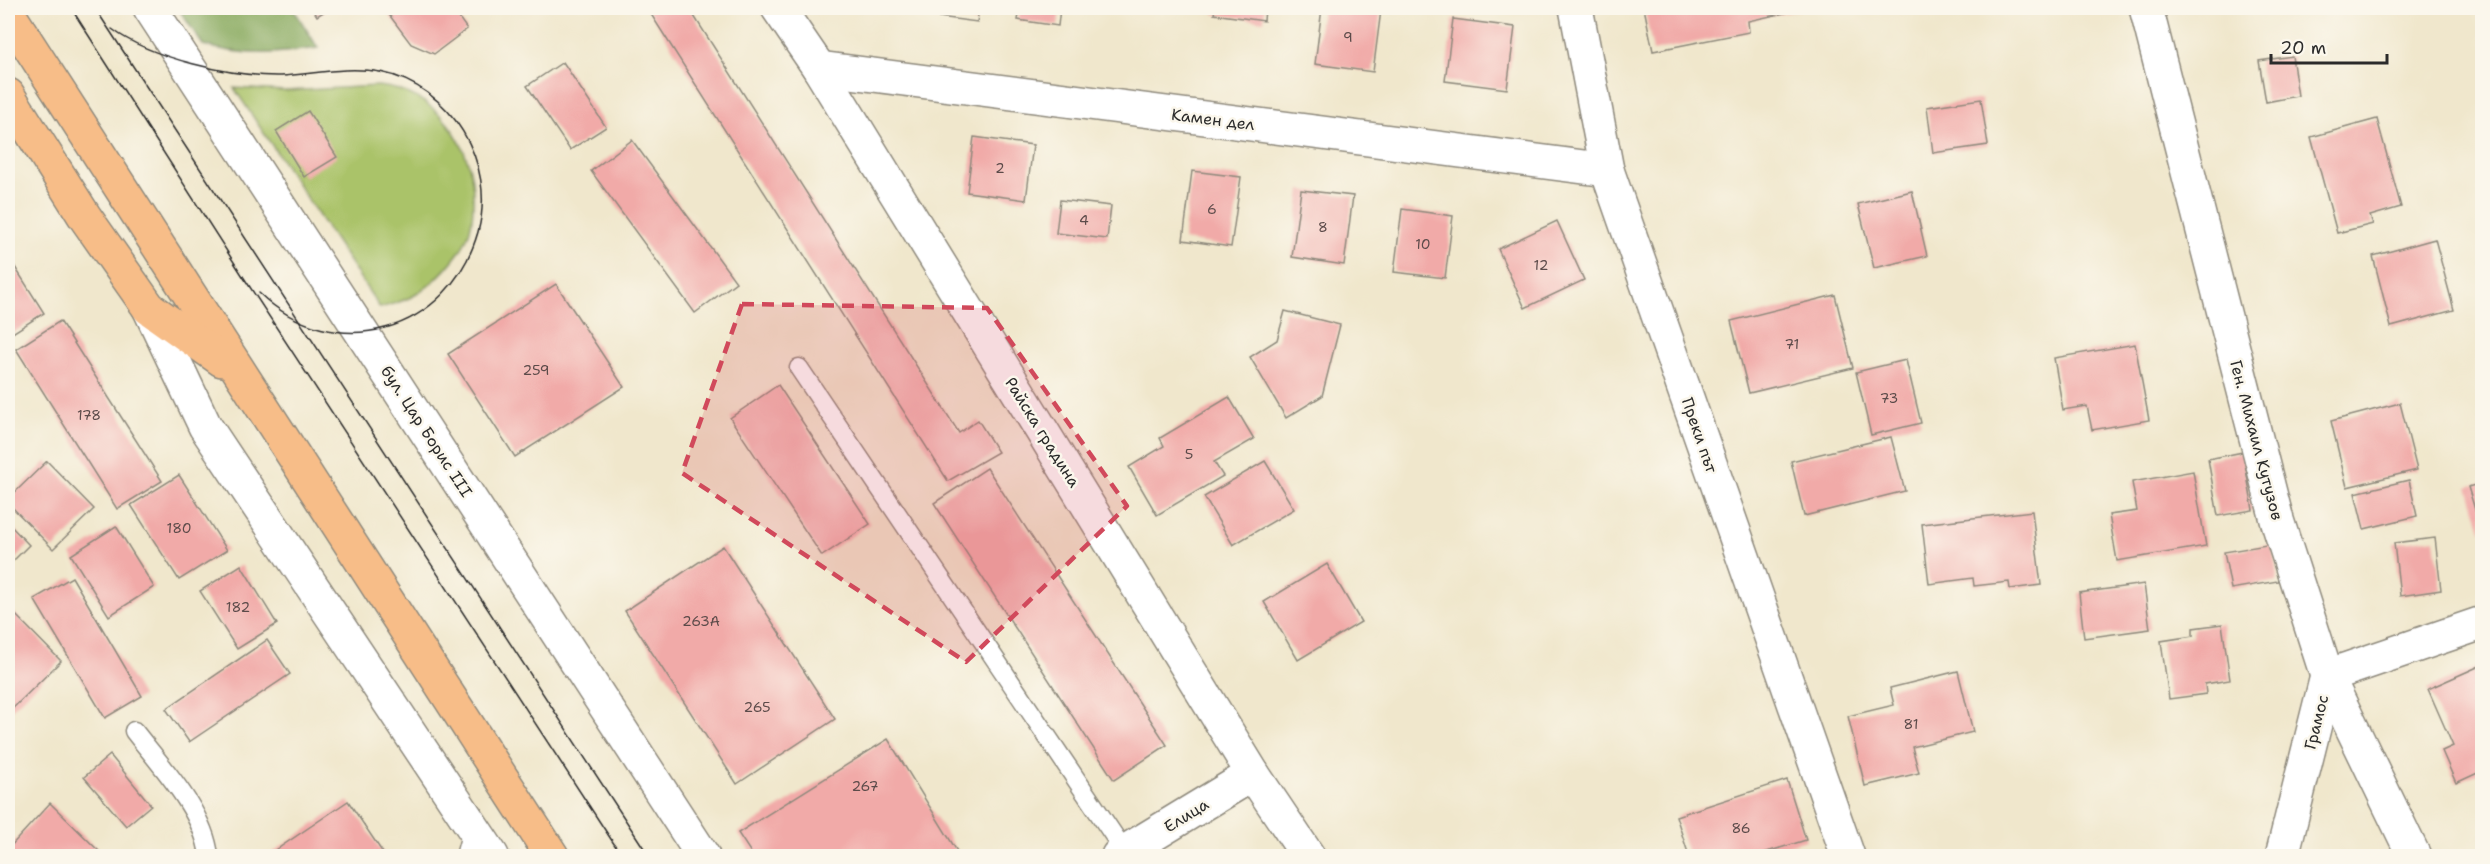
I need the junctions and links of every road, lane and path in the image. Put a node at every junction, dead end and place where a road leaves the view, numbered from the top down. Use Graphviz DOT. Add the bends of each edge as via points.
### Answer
graph roads {
  1 [pos="150,8"];
  2 [pos="778,8"];
  3 [pos="1576,8"];
  4 [pos="2146,8"];
  5 [pos="8,13"];
  6 [pos="819,68"];
  7 [pos="8,95"];
  8 [pos="1607,170"];
  9 [pos="149,308"];
  10 [pos="799,368"];
  11 [pos="236,370"];
  12 [pos="2482,623"];
  13 [pos="2327,676"];
  14 [pos="134,730"];
  15 [pos="1253,774"];
  16 [pos="469,842"];
  17 [pos="1122,854"];
  18 [pos="209,856"];
  19 [pos="492,856"];
  20 [pos="552,856"];
  21 [pos="703,856"];
  22 [pos="1308,856"];
  23 [pos="1848,856"];
  24 [pos="2282,856"];
  25 [pos="2414,856"];
  1 -- 21 [label="street, бул. Цар Борис III"];
  2 -- 6 [label="street, Райска градина"];
  3 -- 8 [label="street, Преки път"];
  4 -- 13 [label="street, Ген. Михаил Кутузов" via="2277,520"];
  5 -- 11 [label="main road"];
  6 -- 8 [label="street, Камен дел"];
  6 -- 15 [label="street, Райска градина"];
  7 -- 9 [label="main road"];
  8 -- 23 [label="street, Преки път"];
  9 -- 11 [label="main road"];
  9 -- 16 [label="street" via="205,426"];
  10 -- 17 [label="lane"];
  11 -- 20 [label="main road"];
  12 -- 13 [label="street, Грамос"];
  13 -- 24 [label="street, Грамос"];
  13 -- 25 [label="street, Ген. Михаил Кутузов"];
  14 -- 18 [label="lane" via="190,806"];
  15 -- 17 [label="street, Елица"];
  15 -- 22 [label="street, Райска градина"];
  16 -- 19 [label="street"];
}
